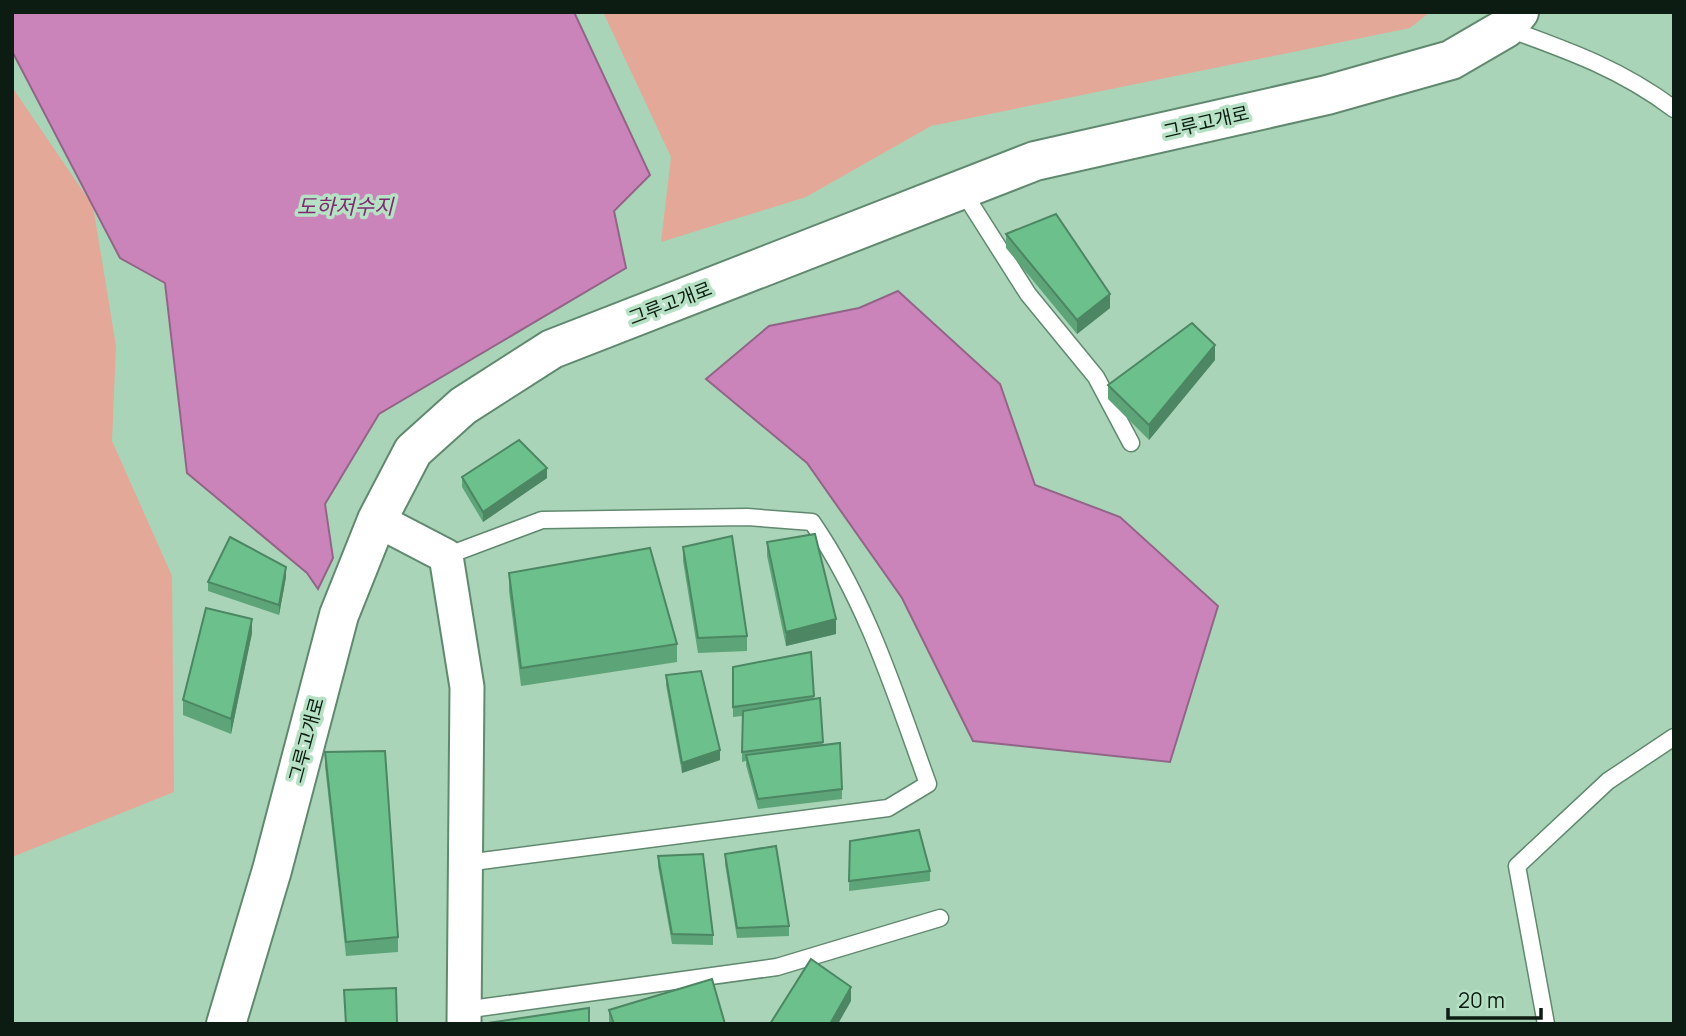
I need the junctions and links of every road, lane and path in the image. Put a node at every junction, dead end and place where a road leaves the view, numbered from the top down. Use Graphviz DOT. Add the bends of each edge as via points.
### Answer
graph roads {
  1 [pos="1512,20"];
  2 [pos="1674,109"];
  3 [pos="962,190"];
  4 [pos="1131,443"];
  5 [pos="377,520"];
  6 [pos="446,556"];
  7 [pos="1674,737"];
  8 [pos="466,863"];
  9 [pos="940,918"];
  10 [pos="464,1017"];
  11 [pos="226,1024"];
  12 [pos="1546,1024"];
  1 -- 2 [label="lane" via="1598,61"];
  1 -- 3 [label="street, 그루고개로" via="1451,60 1327,95 1035,161"];
  3 -- 4 [label="lane" via="1028,294 1096,377"];
  3 -- 5 [label="street, 그루고개로" via="552,349 463,406 413,451"];
  5 -- 6 [label="street"];
  5 -- 11 [label="street, 그루고개로" via="339,615"];
  6 -- 8 [label="street" via="467,687"];
  6 -- 8 [label="lane" via="542,520 747,517 812,522 835,555 874,634 928,784 888,808"];
  7 -- 12 [label="lane" via="1608,780 1517,866"];
  8 -- 10 [label="street"];
  9 -- 10 [label="lane" via="777,967"];
}
